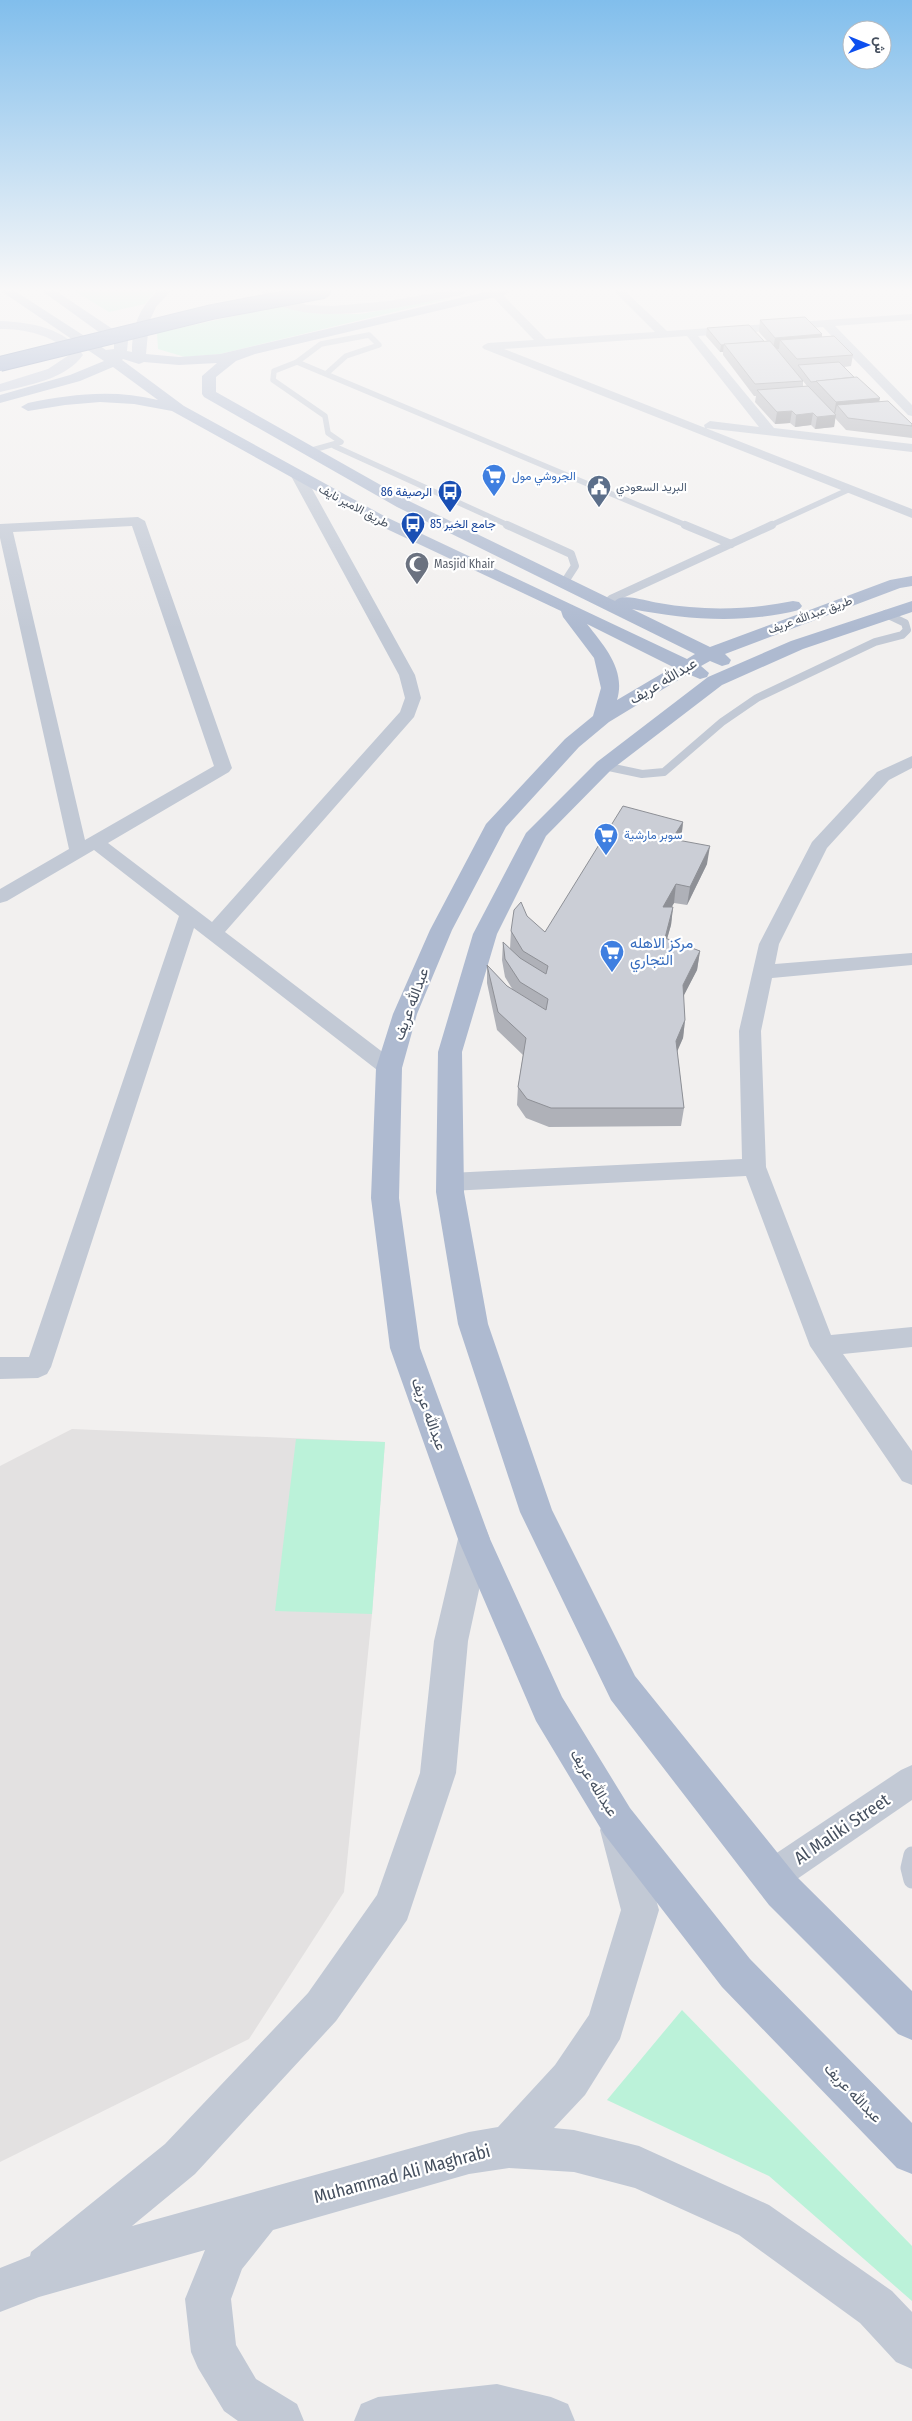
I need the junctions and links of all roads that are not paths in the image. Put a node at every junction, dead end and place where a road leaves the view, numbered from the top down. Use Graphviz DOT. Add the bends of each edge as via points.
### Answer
graph roads {
  1 [pos="41,404"];
  2 [pos="156,404"];
  3 [pos="173,404"];
  4 [pos="227,404"];
  5 [pos="308,404"];
  6 [pos="397,404"];
  7 [pos="632,404"];
  8 [pos="747,404"];
  9 [pos="6,409"];
  10 [pos="179,409"];
  11 [pos="678,422"];
  12 [pos="770,432"];
  13 [pos="334,446"];
  14 [pos="912,448"];
  15 [pos="309,451"];
  16 [pos="298,476"];
  17 [pos="850,489"];
  18 [pos="912,514"];
  19 [pos="2,528"];
  20 [pos="731,544"];
  21 [pos="564,583"];
  22 [pos="904,583"];
  23 [pos="583,593"];
  24 [pos="611,599"];
  25 [pos="564,606"];
  26 [pos="912,606"];
  27 [pos="886,614"];
  28 [pos="687,667"];
  29 [pos="721,668"];
  30 [pos="602,718"];
  31 [pos="912,761"];
  32 [pos="604,766"];
  33 [pos="87,847"];
  34 [pos="0,897"];
  35 [pos="189,915"];
  36 [pos="213,933"];
  37 [pos="912,959"];
  38 [pos="762,972"];
  39 [pos="389,1068"];
  40 [pos="754,1167"];
  41 [pos="450,1182"];
  42 [pos="912,1337"];
  43 [pos="823,1346"];
  44 [pos="0,1368"];
  45 [pos="912,1473"];
  46 [pos="474,1539"];
  47 [pos="912,1781"];
  48 [pos="617,1821"];
  49 [pos="912,1855"];
  50 [pos="772,1876"];
  51 [pos="912,1880"];
  52 [pos="912,2020"];
  53 [pos="509,2147"];
  54 [pos="912,2153"];
  55 [pos="259,2213"];
  56 [pos="39,2275"];
  57 [pos="0,2290"];
  58 [pos="911,2345"];
  59 [pos="280,2421"];
  60 [pos="378,2421"];
  61 [pos="551,2421"];
  1 -- 9 [label="main road"];
  2 -- 10 [label="main road"];
  3 -- 10 [label="main road, طريق الامير نايف"];
  4 -- 15 [label="main road, طريق الامير نايف"];
  5 -- 13 [label="lane" via="325,416 330,436 341,442"];
  6 -- 20 [label="lane"];
  7 -- 11 [label="street"];
  8 -- 12 [label="street"];
  10 -- 16 [label="main road, طريق الامير نايف"];
  11 -- 12 [label="street"];
  11 -- 17 [label="street"];
  12 -- 14 [label="street"];
  13 -- 15 [label="lane"];
  13 -- 21 [label="lane" via="571,554 575,566"];
  15 -- 21 [label="main road, طريق الامير نايف" via="403,504"];
  16 -- 25 [label="main road, طريق الامير نايف" via="380,520"];
  16 -- 36 [label="street" via="407,675 413,698 408,713"];
  17 -- 18 [label="street"];
  17 -- 20 [label="lane"];
  19 -- 33 [label="street"];
  19 -- 33 [label="street" via="138,521 223,768"];
  20 -- 24 [label="lane"];
  21 -- 23 [label="main road, طريق الامير نايف"];
  22 -- 24 [label="main road" via="740,616 688,613"];
  22 -- 29 [label="main road, طريق عبدالله عريف" via="760,633"];
  23 -- 24 [label="main road"];
  23 -- 29 [label="main road, طريق الامير نايف"];
  25 -- 28 [label="main road, طريق الامير نايف"];
  25 -- 30 [label="main road" via="603,657 611,688"];
  26 -- 27 [label="main road, عبدالله عريف"];
  27 -- 29 [label="main road, عبدالله عريف"];
  27 -- 32 [label="lane" via="904,623 907,630 902,635 874,642 757,698 722,722 664,772 642,774"];
  28 -- 29 [label="main road, عبدالله عريف"];
  28 -- 30 [label="main road, عبدالله عريف"];
  29 -- 32 [label="main road, عبدالله عريف"];
  30 -- 39 [label="main road, عبدالله عريف" via="572,744 497,824 440,930 405,1014"];
  31 -- 38 [label="street" via="883,776 819,846 768,944"];
  32 -- 41 [label="main road, عبدالله عريف" via="537,833 485,934 450,1052"];
  33 -- 34 [label="street"];
  33 -- 35 [label="street"];
  35 -- 36 [label="street"];
  35 -- 44 [label="street" via="38,1367"];
  36 -- 39 [label="street"];
  37 -- 38 [label="street"];
  38 -- 40 [label="street" via="750,1031"];
  39 -- 46 [label="main road, عبدالله عريف" via="385,1198 405,1348"];
  40 -- 41 [label="street"];
  40 -- 43 [label="street"];
  41 -- 50 [label="main road, عبدالله عريف" via="473,1324 536,1512 623,1688"];
  42 -- 43 [label="street"];
  43 -- 45 [label="street"];
  46 -- 48 [label="main road, عبدالله عريف" via="549,1710"];
  46 -- 56 [label="street" via="451,1641 438,1773 393,1906 322,2007 180,2159"];
  47 -- 50 [label="street, Al Maliki Street"];
  48 -- 53 [label="street" via="640,1910 606,2025 570,2080"];
  48 -- 54 [label="main road, عبدالله عريف" via="736,1973"];
  49 -- 51 [label="lane" via="909,1876"];
  50 -- 52 [label="main road, عبدالله عريف" via="783,1891"];
  53 -- 55 [label="street, Muhammad Ali Maghrabi" via="469,2153"];
  53 -- 58 [label="street, Muhammad Ali Maghrabi" via="574,2151 639,2167 754,2220 876,2307"];
  55 -- 56 [label="street, Muhammad Ali Maghrabi"];
  55 -- 59 [label="street" via="225,2255 208,2299 214,2352 240,2395"];
  56 -- 57 [label="street, Muhammad Ali Maghrabi"];
  60 -- 61 [label="street" via="497,2407"];
}
